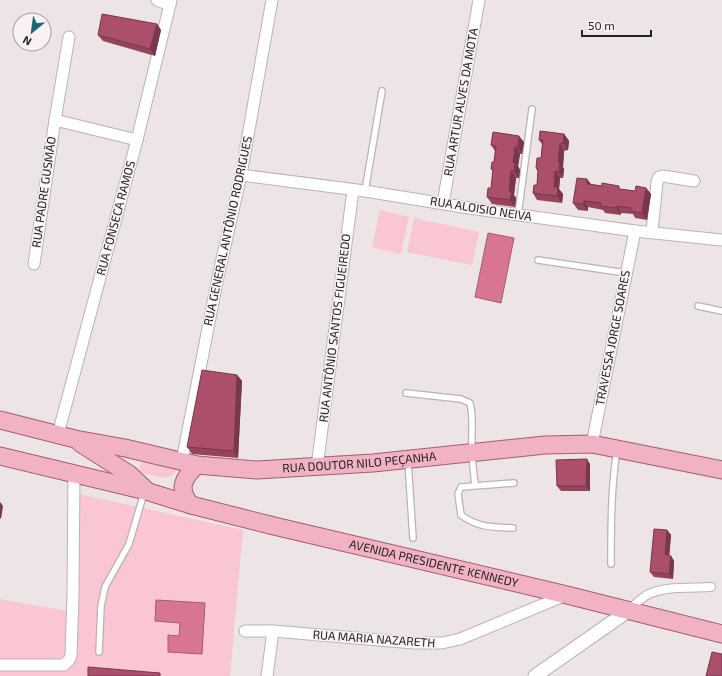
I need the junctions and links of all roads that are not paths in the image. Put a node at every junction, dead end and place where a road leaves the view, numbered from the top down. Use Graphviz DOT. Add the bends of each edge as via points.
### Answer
graph roads {
  1 [pos="156,0"];
  2 [pos="272,0"];
  3 [pos="479,0"];
  4 [pos="171,3"];
  5 [pos="69,37"];
  6 [pos="382,91"];
  7 [pos="532,109"];
  8 [pos="55,120"];
  9 [pos="137,140"];
  10 [pos="241,175"];
  11 [pos="694,181"];
  12 [pos="353,190"];
  13 [pos="365,191"];
  14 [pos="443,203"];
  15 [pos="518,215"];
  16 [pos="635,231"];
  17 [pos="652,232"];
  18 [pos="722,240"];
  19 [pos="538,260"];
  20 [pos="34,264"];
  21 [pos="626,273"];
  22 [pos="698,306"];
  23 [pos="722,311"];
  24 [pos="406,393"];
  25 [pos="0,420"];
  26 [pos="58,434"];
  27 [pos="75,439"];
  28 [pos="592,444"];
  29 [pos="617,450"];
  30 [pos="148,453"];
  31 [pos="472,453"];
  32 [pos="0,456"];
  33 [pos="408,459"];
  34 [pos="190,463"];
  35 [pos="317,467"];
  36 [pos="722,470"];
  37 [pos="74,474"];
  38 [pos="514,483"];
  39 [pos="475,485"];
  40 [pos="146,489"];
  41 [pos="191,505"];
  42 [pos="513,528"];
  43 [pos="413,538"];
  44 [pos="611,564"];
  45 [pos="711,588"];
  46 [pos="567,595"];
  47 [pos="628,611"];
  48 [pos="245,631"];
  49 [pos="273,631"];
  50 [pos="722,634"];
  51 [pos="99,652"];
  52 [pos="0,665"];
  53 [pos="551,671"];
  54 [pos="266,676"];
  55 [pos="535,676"];
  1 -- 4 [label="street"];
  2 -- 10 [label="street, RUA GENERAL ANTÔNIO RODRIGUES"];
  3 -- 14 [label="street, RUA ARTUR ALVES DA MOTA"];
  4 -- 9 [label="street, RUA FONSECA RAMOS"];
  5 -- 8 [label="street, RUA PADRE GUSMÃO"];
  6 -- 13 [label="lane"];
  7 -- 15 [label="lane"];
  8 -- 9 [label="street, RUA PADRE GUSMÃO"];
  8 -- 20 [label="street, RUA PADRE GUSMÃO"];
  9 -- 26 [label="street, RUA FONSECA RAMOS"];
  10 -- 12 [label="street, RUA ALOISIO NEIVA"];
  10 -- 34 [label="street, RUA GENERAL ANTÔNIO RODRIGUES" via="218,277"];
  11 -- 17 [label="street" via="659,177"];
  12 -- 13 [label="street, RUA ALOISIO NEIVA"];
  12 -- 35 [label="street, RUA ANTÔNIO SANTOS FIGUEIREDO"];
  13 -- 14 [label="street, RUA ALOISIO NEIVA"];
  14 -- 15 [label="street, RUA ALOISIO NEIVA"];
  15 -- 16 [label="street, RUA ALOISIO NEIVA"];
  16 -- 17 [label="street, RUA ALOISIO NEIVA"];
  16 -- 21 [label="street, TRAVESSA JORGE SOARES"];
  17 -- 18 [label="street, RUA ALOISIO NEIVA"];
  19 -- 21 [label="lane"];
  21 -- 28 [label="street, TRAVESSA JORGE SOARES"];
  22 -- 23 [label="lane"];
  24 -- 31 [label="lane" via="460,399 470,403"];
  25 -- 26 [label="main road, RUA DOUTOR NILO PEÇANHA"];
  26 -- 27 [label="main road, RUA DOUTOR NILO PEÇANHA"];
  27 -- 30 [label="main road, RUA DOUTOR NILO PEÇANHA"];
  27 -- 40 [label="main road, AVENIDA PRESIDENTE KENNEDY" via="108,459"];
  28 -- 29 [label="main road, RUA DOUTOR NILO PEÇANHA"];
  28 -- 31 [label="main road, RUA DOUTOR NILO PEÇANHA" via="545,445"];
  29 -- 36 [label="main road, RUA DOUTOR NILO PEÇANHA"];
  29 -- 44 [label="lane" via="611,525"];
  30 -- 34 [label="main road, RUA DOUTOR NILO PEÇANHA"];
  30 -- 40 [label="main road" via="134,470 134,475"];
  31 -- 33 [label="main road, RUA DOUTOR NILO PEÇANHA"];
  31 -- 39 [label="lane"];
  32 -- 37 [label="main road, AVENIDA PRESIDENTE KENNEDY"];
  33 -- 35 [label="main road, RUA DOUTOR NILO PEÇANHA"];
  33 -- 43 [label="lane"];
  34 -- 35 [label="main road, RUA DOUTOR NILO PEÇANHA" via="257,470"];
  34 -- 40 [label="main road" via="180,469 173,481"];
  34 -- 41 [label="main road" via="182,486 185,499"];
  37 -- 40 [label="main road, AVENIDA PRESIDENTE KENNEDY"];
  37 -- 52 [label="street" via="71,656 64,665"];
  38 -- 39 [label="lane"];
  39 -- 42 [label="lane" via="461,487 458,494 462,515 482,526"];
  40 -- 41 [label="main road, AVENIDA PRESIDENTE KENNEDY"];
  40 -- 51 [label="lane" via="129,544 105,587 101,606"];
  41 -- 46 [label="main road, AVENIDA PRESIDENTE KENNEDY"];
  45 -- 47 [label="street" via="650,593"];
  46 -- 47 [label="main road, AVENIDA PRESIDENTE KENNEDY"];
  46 -- 49 [label="street, RUA MARIA NAZARETH" via="460,639 442,643"];
  47 -- 50 [label="main road, AVENIDA PRESIDENTE KENNEDY"];
  47 -- 53 [label="street"];
  48 -- 49 [label="street, RUA MARIA NAZARETH"];
  49 -- 54 [label="street"];
  53 -- 55 [label="street"];
}
